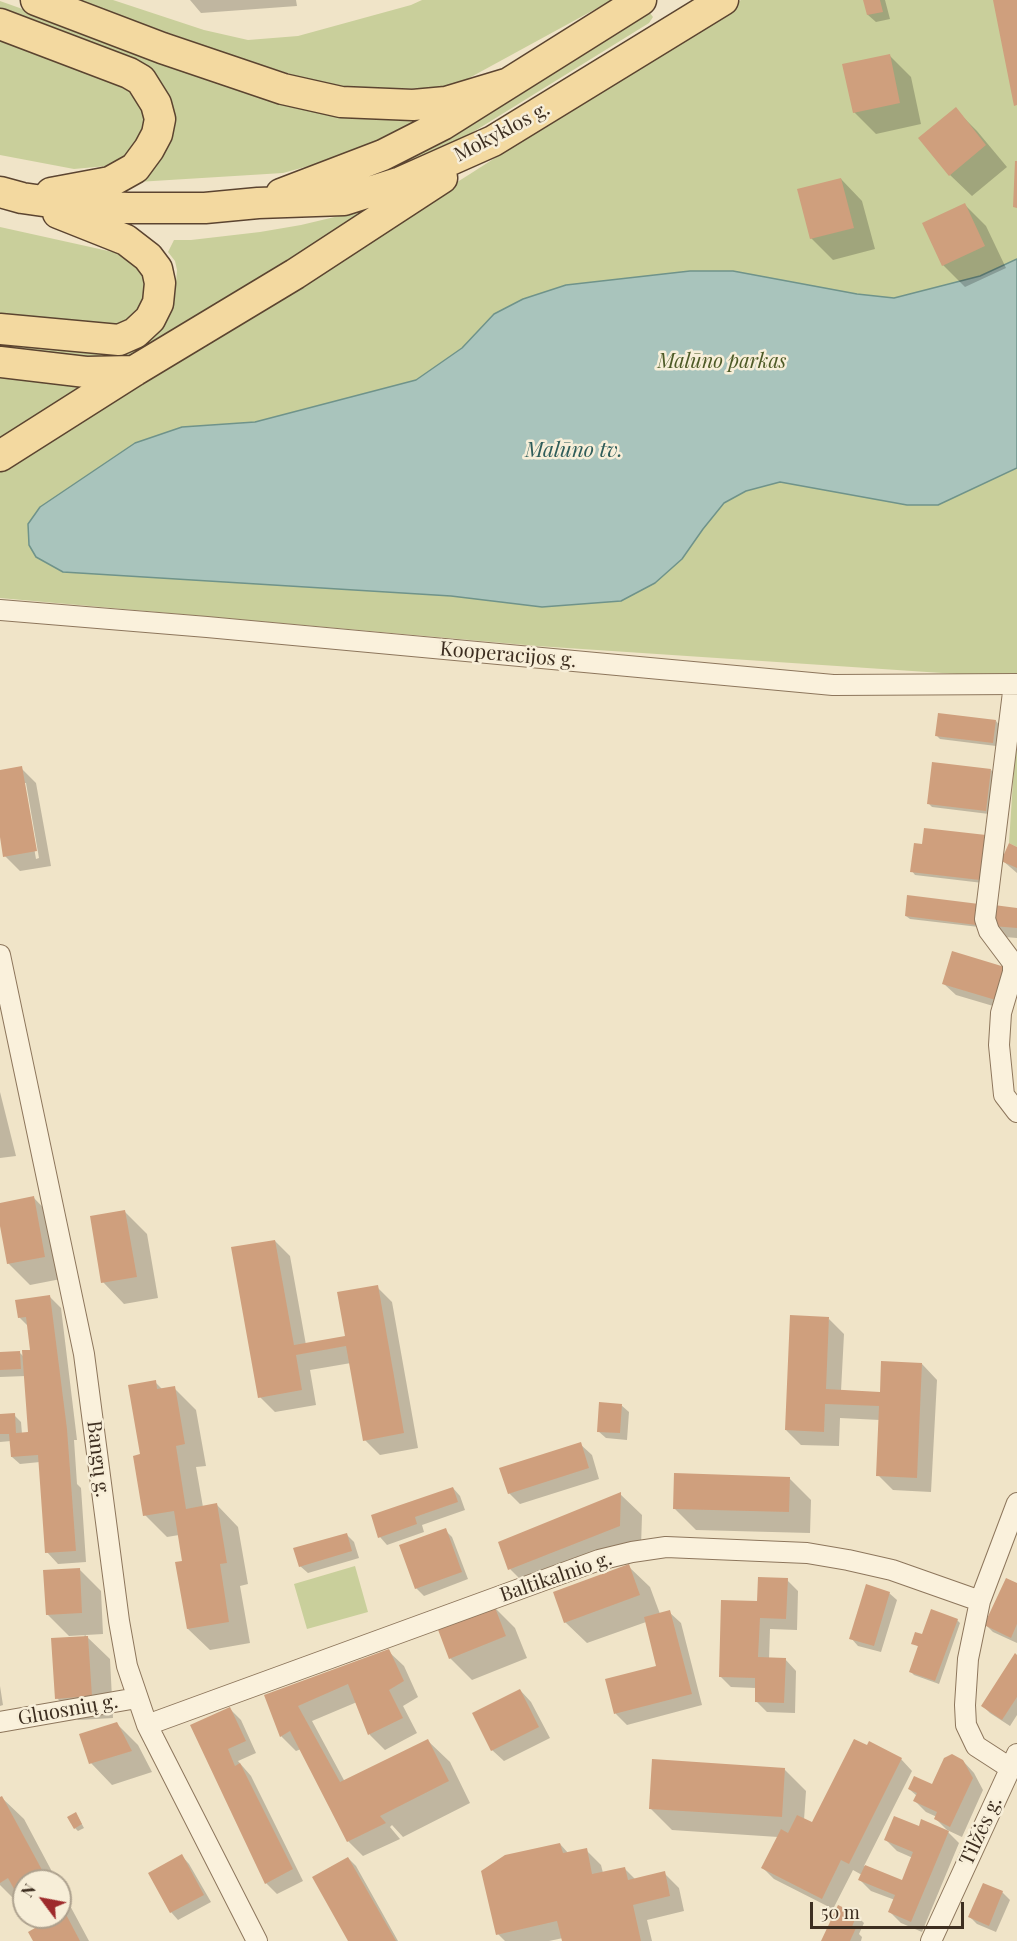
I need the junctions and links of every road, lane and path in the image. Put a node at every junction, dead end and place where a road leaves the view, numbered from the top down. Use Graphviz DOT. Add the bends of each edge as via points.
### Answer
graph roads {
  1 [pos="36,0"];
  2 [pos="641,0"];
  3 [pos="723,0"];
  4 [pos="682,11"];
  5 [pos="0,24"];
  6 [pos="508,83"];
  7 [pos="493,141"];
  8 [pos="11,195"];
  9 [pos="258,203"];
  10 [pos="0,329"];
  11 [pos="0,362"];
  12 [pos="134,371"];
  13 [pos="0,456"];
  14 [pos="0,610"];
  15 [pos="1016,684"];
  16 [pos="0,955"];
  17 [pos="1017,1112"];
  18 [pos="1017,1503"];
  19 [pos="980,1601"];
  20 [pos="137,1698"];
  21 [pos="0,1722"];
  22 [pos="147,1725"];
  23 [pos="1013,1761"];
  24 [pos="257,1941"];
  25 [pos="931,1941"];
  1 -- 6 [label="main road" via="283,89 342,102 446,102"];
  2 -- 6 [label="main road, Mokyklos g."];
  3 -- 4 [label="main road, Mokyklos g."];
  4 -- 7 [label="main road, Mokyklos g."];
  5 -- 8 [label="main road" via="141,80 160,118 157,134 135,168 110,182"];
  6 -- 9 [label="main road, Mokyklos g." via="442,125 383,155"];
  7 -- 9 [label="main road, Mokyklos g." via="401,182 344,200"];
  7 -- 12 [label="main road" via="418,195 295,274"];
  8 -- 9 [label="main road, Mokyklos g." via="71,205 128,208"];
  8 -- 10 [label="main road" via="126,240 148,256 160,283 158,303 150,319 135,333 119,340"];
  11 -- 12 [label="main road" via="86,372"];
  12 -- 13 [label="main road"];
  14 -- 15 [label="street, Kooperacijos g." via="833,685"];
  15 -- 17 [label="street" via="986,919 989,930 1013,963 1001,1013 999,1045 1004,1095"];
  16 -- 20 [label="street, Bangų g." via="84,1354 119,1621"];
  18 -- 19 [label="street"];
  19 -- 22 [label="street, Baltikalnio g." via="892,1570 807,1554 666,1547 632,1552 599,1560"];
  19 -- 23 [label="street" via="968,1659 966,1725 976,1746"];
  20 -- 21 [label="street, Gluosnių g."];
  20 -- 22 [label="street, Bangų g."];
  22 -- 24 [label="street, Bangų g."];
  23 -- 25 [label="street, Tilžės g."];
}
